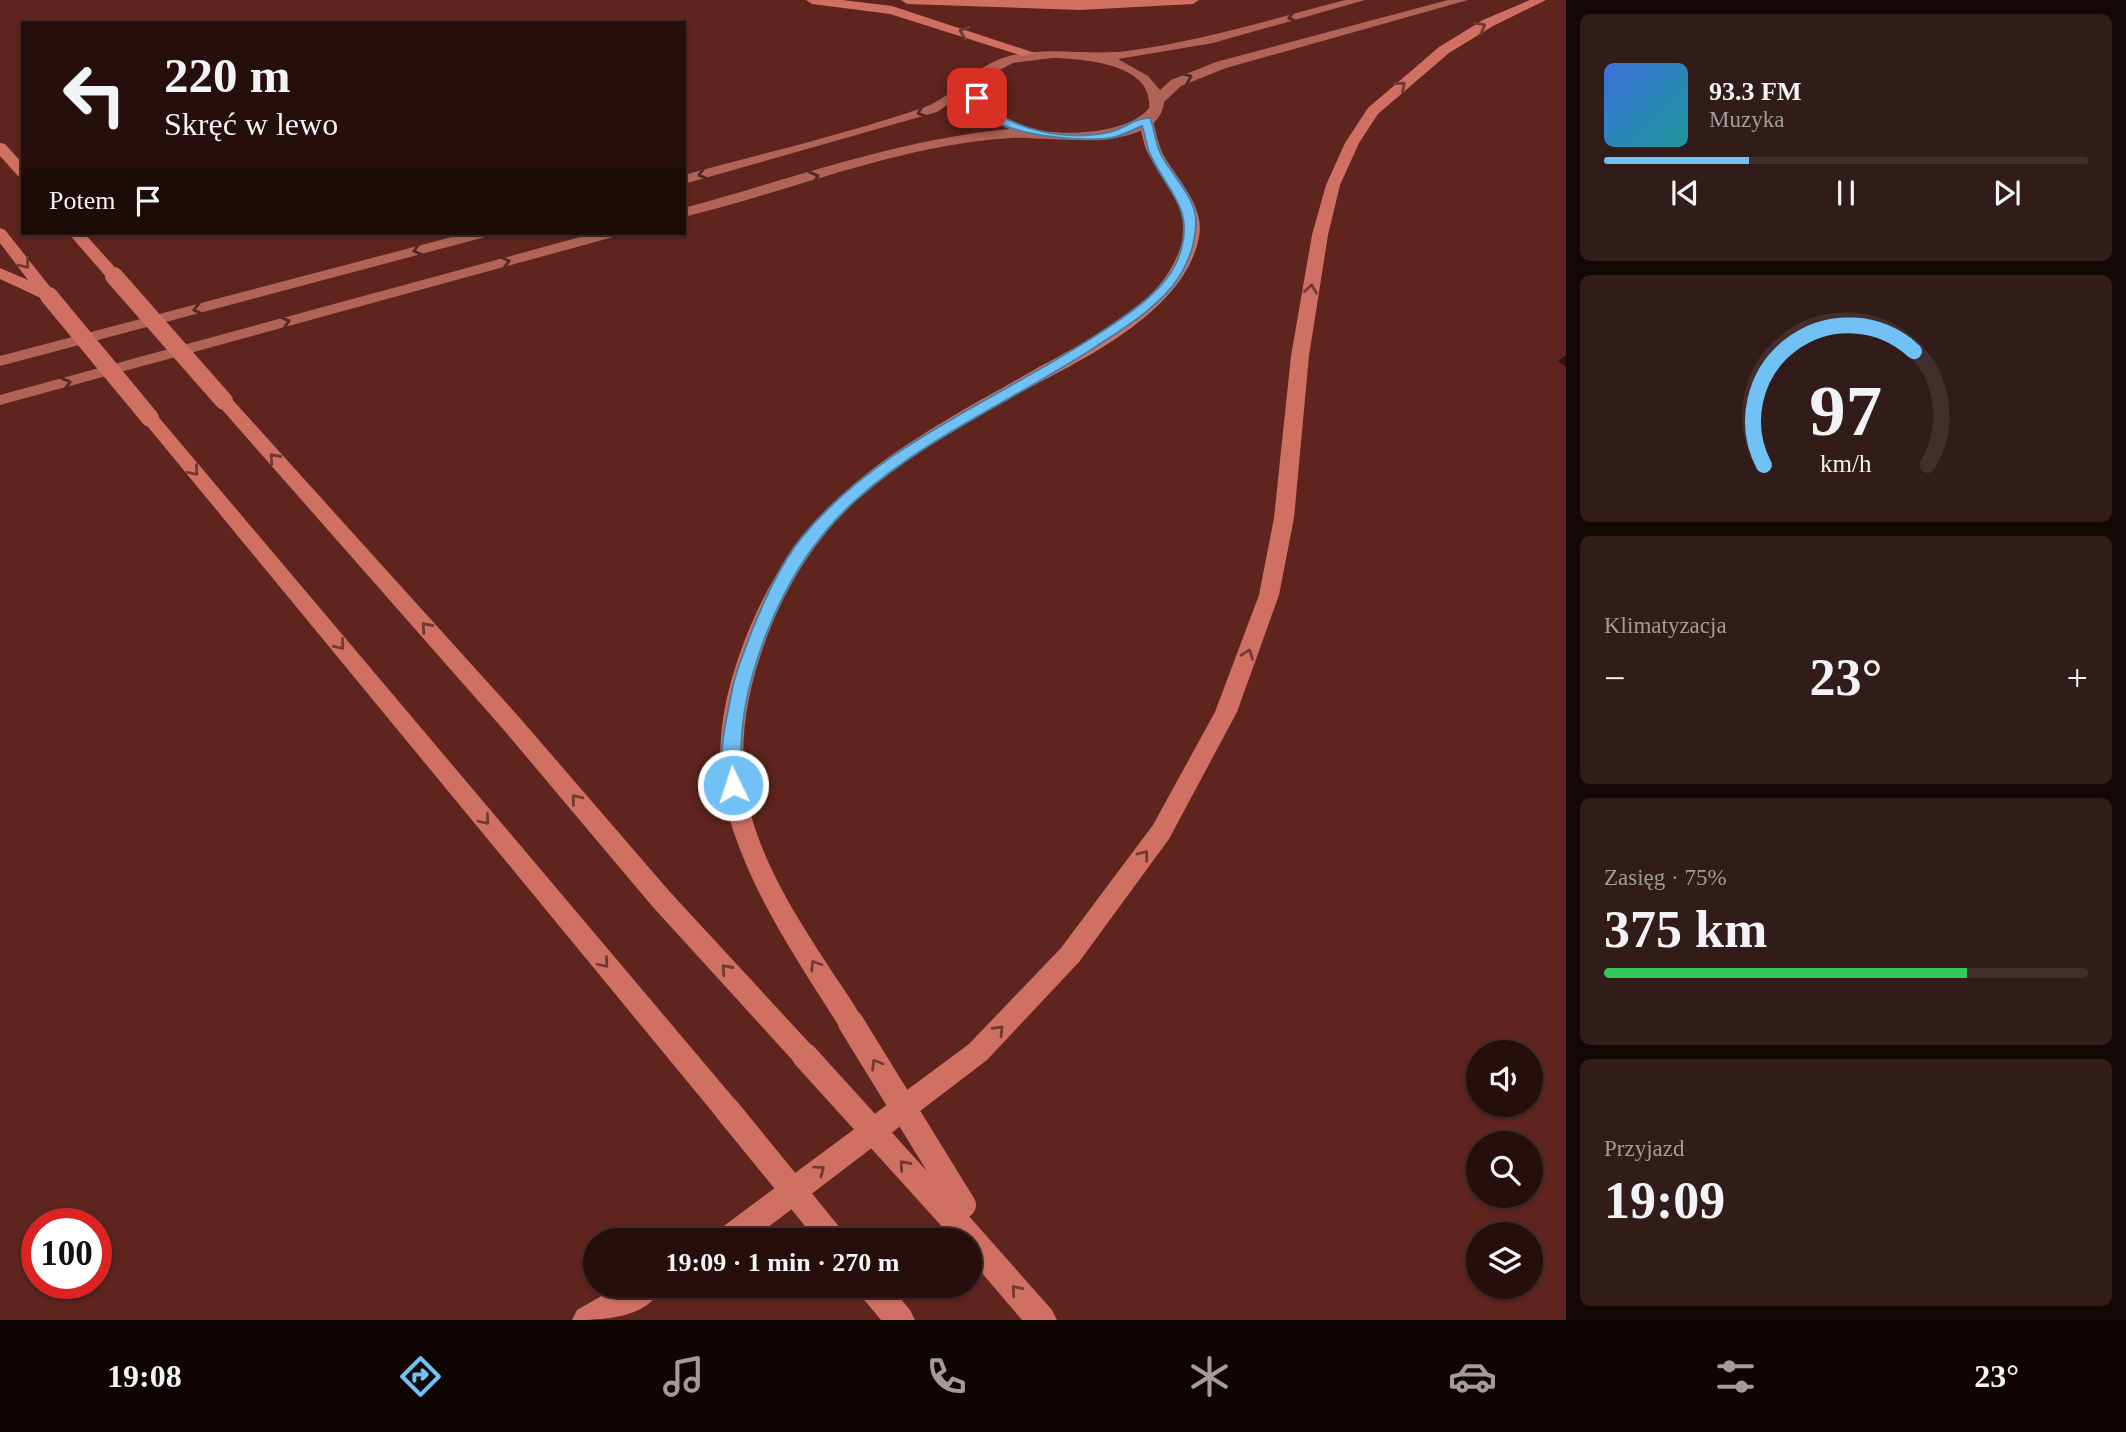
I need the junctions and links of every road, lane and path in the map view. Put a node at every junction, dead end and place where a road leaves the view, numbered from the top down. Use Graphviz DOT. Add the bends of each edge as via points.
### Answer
graph roads {
  1 [pos="812,0"];
  2 [pos="907,0"];
  3 [pos="1193,0"];
  4 [pos="1359,0"];
  5 [pos="1462,0"];
  6 [pos="1540,0"];
  7 [pos="1028,54"];
  8 [pos="1089,56"];
  9 [pos="980,77"];
  10 [pos="1158,99"];
  11 [pos="1146,121"];
  12 [pos="1038,134"];
  13 [pos="0,147"];
  14 [pos="21,171"];
  15 [pos="686,179"];
  16 [pos="686,212"];
  17 [pos="0,233"];
  18 [pos="78,235"];
  19 [pos="476,235"];
  20 [pos="605,235"];
  21 [pos="0,273"];
  22 [pos="50,296"];
  23 [pos="0,361"];
  24 [pos="0,400"];
  25 [pos="957,1210"];
  26 [pos="744,1228"];
  27 [pos="823,1228"];
  28 [pos="626,1298"];
  29 [pos="881,1298"];
  30 [pos="586,1320"];
  31 [pos="900,1320"];
  32 [pos="1042,1320"];
  7 -- 1 [label="highway, one-way" via="892,10"];
  2 -- 3 [label="highway" via="1080,6"];
  4 -- 8 [label="main road, one-way" via="1171,47"];
  10 -- 5 [label="main road, one-way" via="1176,83 1221,65"];
  26 -- 6 [label="highway, one-way" via="978,1052 1070,954 1161,832 1226,712 1269,595 1284,517 1300,356 1320,235 1333,185 1352,143 1373,111 1444,50"];
  7 -- 8 [label="main road"];
  7 -- 9 [label="main road" via="1004,61"];
  8 -- 10 [label="main road" via="1137,73 1155,88"];
  9 -- 12 [label="main road" via="975,87 985,109"];
  9 -- 15 [label="main road, one-way" via="932,109"];
  10 -- 11 [label="main road" via="1156,111"];
  11 -- 12 [label="main road" via="1111,135 1087,138"];
  25 -- 11 [label="highway, one-way, bridge" via="793,930 745,827 733,785 731,744 743,676 782,579 807,541 852,496 915,447 1100,339 1153,301 1167,285 1186,255 1191,220 1154,152"];
  16 -- 12 [label="main road, one-way" via="920,149 996,135"];
  13 -- 14 [label="highway"];
  17 -- 22 [label="highway, one-way"];
  25 -- 18 [label="highway, one-way, bridge" via="805,1056 661,899"];
  19 -- 23 [label="main road, one-way"];
  24 -- 20 [label="main road, one-way"];
  21 -- 22 [label="highway"];
  22 -- 27 [label="highway, one-way, bridge"];
  32 -- 25 [label="highway, one-way" via="989,1260"];
  28 -- 30 [label="highway"];
  29 -- 31 [label="highway"];
}
